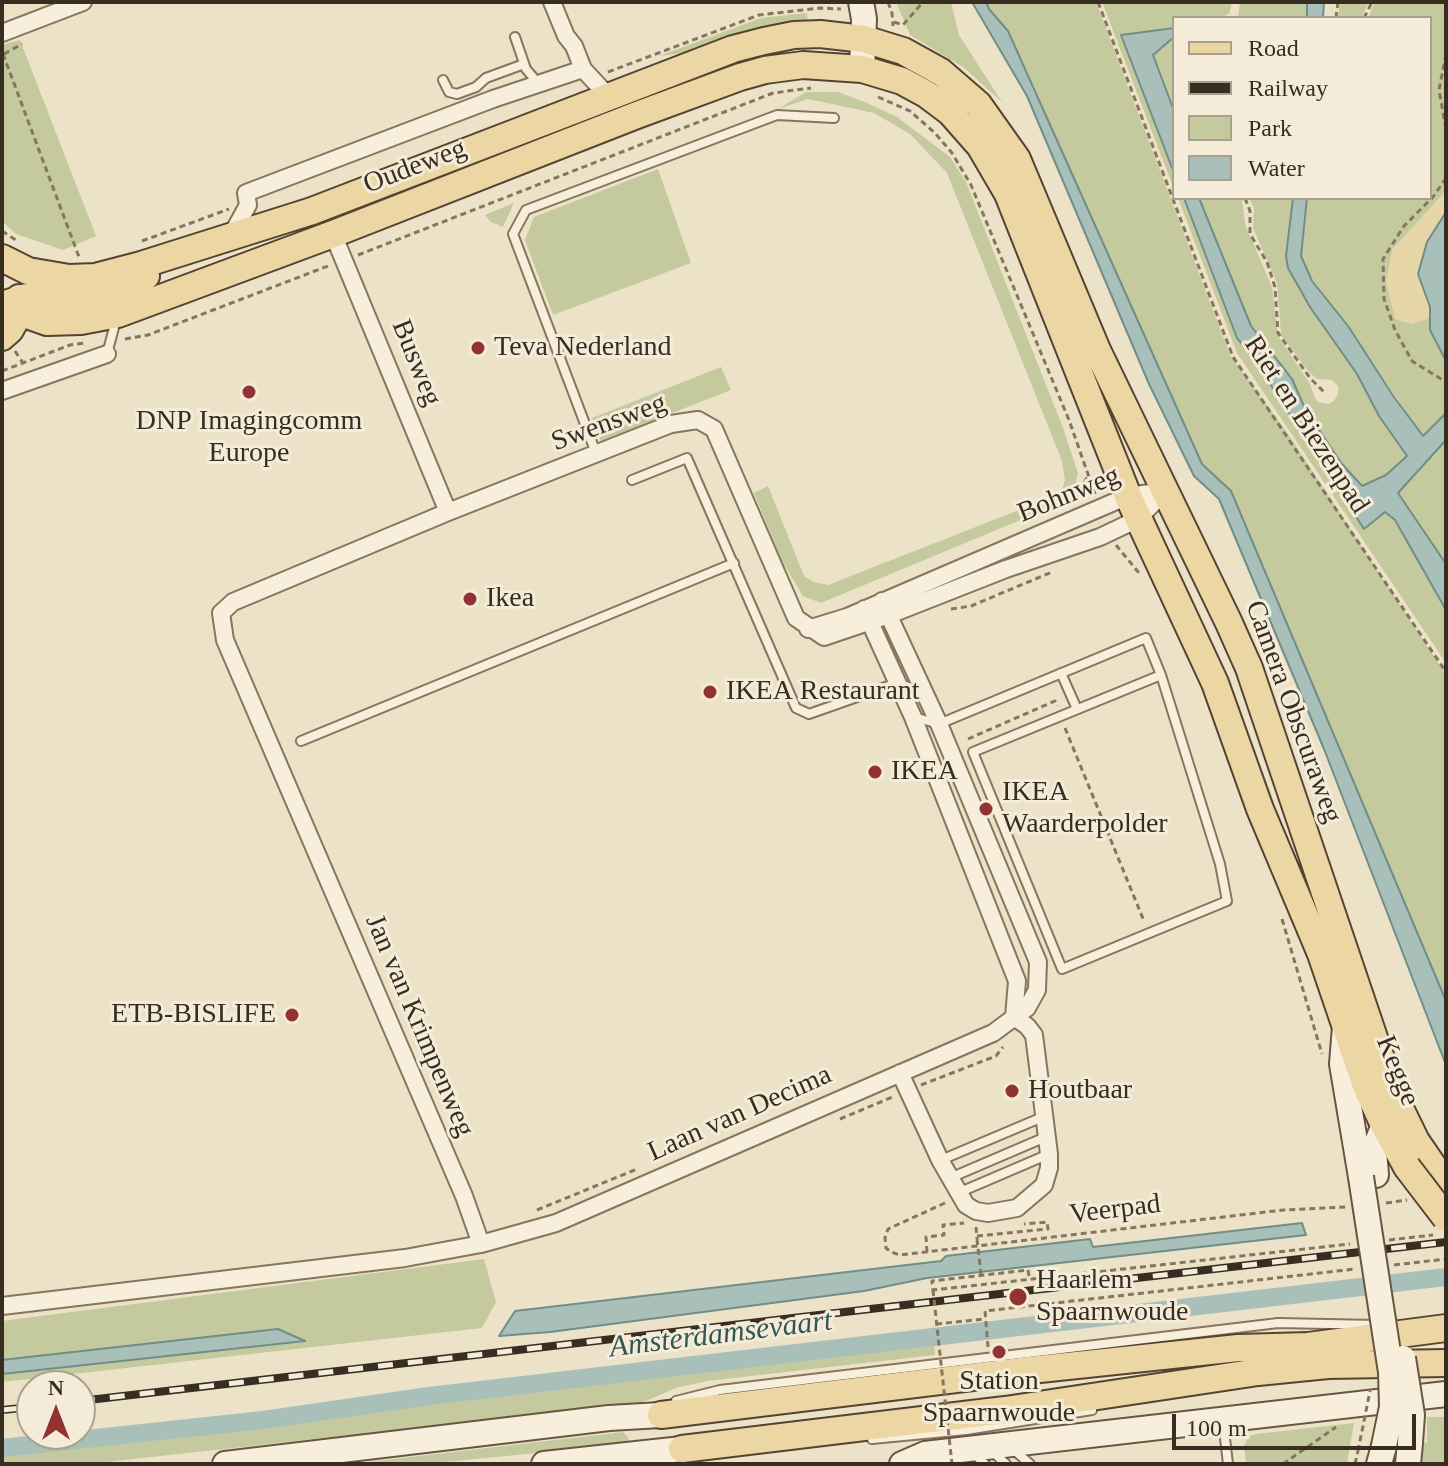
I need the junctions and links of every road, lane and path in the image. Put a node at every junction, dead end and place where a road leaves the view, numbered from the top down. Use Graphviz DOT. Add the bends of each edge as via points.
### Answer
graph roads {
  1 [pos="83,2"];
  2 [pos="552,2"];
  3 [pos="823,2"];
  4 [pos="861,2"];
  5 [pos="888,2"];
  6 [pos="923,2"];
  7 [pos="1098,2"];
  8 [pos="820,8"];
  9 [pos="892,13"];
  10 [pos="894,22"];
  11 [pos="2,33"];
  12 [pos="515,37"];
  13 [pos="864,39"];
  14 [pos="3,54"];
  15 [pos="1446,54"];
  16 [pos="524,64"];
  17 [pos="862,69"];
  18 [pos="575,72"];
  19 [pos="443,80"];
  20 [pos="538,83"];
  21 [pos="819,88"];
  22 [pos="873,95"];
  23 [pos="609,97"];
  24 [pos="834,118"];
  25 [pos="1446,129"];
  26 [pos="1446,178"];
  27 [pos="1172,197"];
  28 [pos="1432,198"];
  29 [pos="1173,200"];
  30 [pos="1246,200"];
  31 [pos="1430,200"];
  32 [pos="248,205"];
  33 [pos="2,231"];
  34 [pos="333,234"];
  35 [pos="231,236"];
  36 [pos="134,244"];
  37 [pos="10,254"];
  38 [pos="89,255"];
  39 [pos="165,256"];
  40 [pos="69,257"];
  41 [pos="79,257"];
  42 [pos="345,260"];
  43 [pos="11,306"];
  44 [pos="118,314"];
  45 [pos="2,337"];
  46 [pos="109,347"];
  47 [pos="2,371"];
  48 [pos="1446,382"];
  49 [pos="2,391"];
  50 [pos="1326,394"];
  51 [pos="597,454"];
  52 [pos="1088,476"];
  53 [pos="632,480"];
  54 [pos="1165,491"];
  55 [pos="1133,508"];
  56 [pos="448,512"];
  57 [pos="734,563"];
  58 [pos="1058,569"];
  59 [pos="920,603"];
  60 [pos="886,608"];
  61 [pos="944,610"];
  62 [pos="867,616"];
  63 [pos="808,629"];
  64 [pos="908,656"];
  65 [pos="1446,672"];
  66 [pos="1061,673"];
  67 [pos="1161,675"];
  68 [pos="897,683"];
  69 [pos="924,693"];
  70 [pos="1077,709"];
  71 [pos="1060,716"];
  72 [pos="913,717"];
  73 [pos="939,724"];
  74 [pos="301,741"];
  75 [pos="949,748"];
  76 [pos="996,857"];
  77 [pos="1017,858"];
  78 [pos="1278,906"];
  79 [pos="1149,933"];
  80 [pos="1014,1017"];
  81 [pos="1345,1026"];
  82 [pos="1323,1059"];
  83 [pos="900,1073"];
  84 [pos="1393,1094"];
  85 [pos="1045,1116"];
  86 [pos="1384,1125"];
  87 [pos="1048,1136"];
  88 [pos="1049,1154"];
  89 [pos="940,1160"];
  90 [pos="1416,1161"];
  91 [pos="1368,1176"];
  92 [pos="1446,1185"];
  93 [pos="956,1190"];
  94 [pos="1410,1200"];
  95 [pos="1380,1203"];
  96 [pos="1349,1207"];
  97 [pos="1446,1218"];
  98 [pos="972,1220"];
  99 [pos="1015,1224"];
  100 [pos="486,1226"];
  101 [pos="1446,1233"];
  102 [pos="977,1238"];
  103 [pos="1384,1240"];
  104 [pos="481,1244"];
  105 [pos="1353,1244"];
  106 [pos="927,1252"];
  107 [pos="1446,1259"];
  108 [pos="1384,1266"];
  109 [pos="1354,1269"];
  110 [pos="981,1275"];
  111 [pos="1029,1276"];
  112 [pos="983,1285"];
  113 [pos="933,1290"];
  114 [pos="2,1306"];
  115 [pos="985,1319"];
  116 [pos="936,1324"];
  117 [pos="1446,1327"];
  118 [pos="988,1347"];
  119 [pos="1446,1363"];
  120 [pos="1258,1372"];
  121 [pos="1446,1394"];
  122 [pos="1161,1397"];
  123 [pos="1100,1408"];
  124 [pos="661,1415"];
  125 [pos="609,1418"];
  126 [pos="1223,1421"];
  127 [pos="1339,1425"];
  128 [pos="859,1439"];
  129 [pos="751,1440"];
  130 [pos="844,1440"];
  131 [pos="1358,1451"];
  132 [pos="1409,1454"];
  133 [pos="984,1455"];
  134 [pos="1382,1455"];
  135 [pos="682,1456"];
  136 [pos="647,1459"];
  137 [pos="225,1464"];
  138 [pos="544,1464"];
  139 [pos="902,1464"];
  140 [pos="1030,1464"];
  141 [pos="1228,1464"];
  142 [pos="1283,1464"];
  143 [pos="1355,1464"];
  1 -- 11 [label="street"];
  2 -- 18 [label="street" via="574,46"];
  3 -- 8 [label="path"];
  4 -- 13 [label="main road"];
  5 -- 9 [label="path"];
  6 -- 10 [label="path" via="903,25"];
  7 -- 27 [label="path, Riet en Biezenpad"];
  12 -- 16 [label="lane"];
  13 -- 17 [label="main road"];
  13 -- 23 [label="main road, Oudeweg" via="820,34 764,41"];
  13 -- 54 [label="main road, Camera Obscuraweg" via="903,51 941,72 978,104 1009,145 1086,326"];
  14 -- 41 [label="path"];
  15 -- 25 [label="path" via="1439,90"];
  16 -- 19 [label="lane" via="457,94 449,92"];
  16 -- 20 [label="lane"];
  17 -- 34 [label="main road, Oudeweg" via="803,65 740,77"];
  17 -- 55 [label="main road" via="926,94 959,122 991,161"];
  18 -- 20 [label="street, Oudeweg"];
  18 -- 23 [label="street"];
  20 -- 32 [label="street, Oudeweg" via="246,193"];
  21 -- 42 [label="path" via="773,93"];
  22 -- 52 [label="path" via="910,111 935,133 971,185"];
  23 -- 35 [label="main road, Oudeweg" via="312,211"];
  24 -- 51 [label="lane" via="777,115 526,210 513,234"];
  26 -- 28 [label="path"];
  29 -- 65 [label="path, Riet en Biezenpad" via="1233,357"];
  30 -- 50 [label="path" via="1250,234 1275,287 1278,333"];
  31 -- 48 [label="path" via="1404,226 1383,259 1384,299 1412,361"];
  32 -- 35 [label="street, Oudeweg"];
  32 -- 36 [label="path"];
  33 -- 37 [label="path"];
  34 -- 42 [label="street, Busweg"];
  34 -- 44 [label="main road, Oudeweg"];
  35 -- 39 [label="main road, Oudeweg"];
  37 -- 39 [label="main road, Oudeweg" via="47,275 80,278"];
  37 -- 43 [label="main road"];
  38 -- 41 [label="path"];
  39 -- 43 [label="main road, Oudeweg" via="141,279 110,293"];
  40 -- 41 [label="path"];
  42 -- 46 [label="path"];
  42 -- 56 [label="street, Busweg"];
  43 -- 44 [label="main road, Oudeweg" via="47,322"];
  43 -- 45 [label="main road" via="10,330"];
  44 -- 46 [label="lane"];
  46 -- 47 [label="path" via="70,345"];
  46 -- 49 [label="street"];
  51 -- 56 [label="street, Swensweg"];
  51 -- 63 [label="street, Swensweg" via="671,424 698,420 714,429 796,618"];
  53 -- 57 [label="lane" via="687,458"];
  54 -- 55 [label="street, Bohnweg"];
  54 -- 55 [label="street, Bohnweg"];
  54 -- 84 [label="main road, Camera Obscuraweg" via="1249,668"];
  55 -- 59 [label="street, Bohnweg" via="1100,537"];
  55 -- 60 [label="street, Bohnweg"];
  55 -- 81 [label="main road" via="1215,683"];
  56 -- 104 [label="street, Jan van Krimpenweg" via="233,602 221,613 225,640"];
  57 -- 68 [label="lane" via="796,708 809,714"];
  57 -- 74 [label="lane"];
  58 -- 61 [label="path" via="971,606"];
  59 -- 60 [label="street, Bohnweg"];
  59 -- 64 [label="street, Laan van Decima" via="907,625"];
  60 -- 62 [label="street, Bohnweg"];
  60 -- 64 [label="street, Laan van Decima"];
  62 -- 63 [label="street, Bohnweg"];
  62 -- 68 [label="street"];
  64 -- 69 [label="street, Laan van Decima"];
  66 -- 67 [label="lane" via="1146,638"];
  66 -- 70 [label="lane"];
  66 -- 73 [label="lane"];
  67 -- 70 [label="lane"];
  67 -- 79 [label="lane" via="1227,901"];
  68 -- 69 [label="lane"];
  68 -- 72 [label="street"];
  69 -- 73 [label="street, Laan van Decima"];
  70 -- 71 [label="lane"];
  71 -- 75 [label="path" via="1055,701"];
  71 -- 77 [label="lane" via="973,752"];
  71 -- 79 [label="path"];
  72 -- 73 [label="lane"];
  72 -- 80 [label="street" via="1017,981"];
  73 -- 75 [label="street, Laan van Decima"];
  75 -- 76 [label="street, Laan van Decima"];
  76 -- 77 [label="lane"];
  76 -- 80 [label="street, Laan van Decima" via="1038,962 1037,990 1027,1008"];
  77 -- 79 [label="lane" via="1062,969"];
  78 -- 82 [label="path"];
  80 -- 83 [label="street, Laan van Decima" via="993,1033"];
  80 -- 85 [label="street" via="1034,1035"];
  81 -- 86 [label="main road, Kegge"];
  81 -- 91 [label="main road" via="1342,1064"];
  83 -- 89 [label="street"];
  83 -- 104 [label="street, Laan van Decima" via="556,1223"];
  84 -- 86 [label="main road"];
  84 -- 90 [label="main road, Kegge"];
  85 -- 87 [label="street"];
  85 -- 89 [label="lane"];
  86 -- 90 [label="main road, Kegge"];
  86 -- 91 [label="main road"];
  87 -- 88 [label="street"];
  87 -- 93 [label="lane"];
  88 -- 93 [label="lane"];
  88 -- 98 [label="street" via="1044,1185 1032,1197 1017,1208"];
  89 -- 93 [label="street"];
  90 -- 92 [label="main road, Kegge"];
  90 -- 97 [label="main road, Kegge, bridge"];
  91 -- 132 [label="main road, bridge" via="1409,1395"];
  91 -- 134 [label="main road, bridge" via="1391,1372 1392,1407"];
  93 -- 98 [label="street"];
  93 -- 106 [label="path, Veerpad" via="888,1229 886,1248 891,1252"];
  94 -- 95 [label="path"];
  96 -- 106 [label="path, Veerpad" via="1283,1210"];
  98 -- 102 [label="path"];
  98 -- 106 [label="path" via="943,1225 944,1235 926,1237"];
  99 -- 102 [label="path" via="1047,1222 1048,1229"];
  100 -- 104 [label="lane"];
  101 -- 103 [label="path"];
  102 -- 110 [label="path, bridge"];
  104 -- 114 [label="street" via="405,1258"];
  105 -- 112 [label="path"];
  107 -- 108 [label="path"];
  109 -- 115 [label="path" via="985,1311"];
  110 -- 111 [label="path" via="1028,1270"];
  110 -- 112 [label="path"];
  110 -- 113 [label="path" via="932,1281"];
  112 -- 113 [label="path"];
  113 -- 116 [label="path, bridge"];
  115 -- 116 [label="path"];
  115 -- 118 [label="path"];
  116 -- 133 [label="path, bridge"];
  117 -- 124 [label="main road"];
  117 -- 125 [label="lane" via="1278,1323 720,1390"];
  119 -- 120 [label="main road"];
  120 -- 122 [label="lane"];
  120 -- 129 [label="main road" via="1005,1410"];
  121 -- 126 [label="main road"];
  123 -- 128 [label="lane" via="966,1430"];
  124 -- 125 [label="main road"];
  124 -- 135 [label="main road"];
  124 -- 136 [label="main road"];
  125 -- 137 [label="main road"];
  126 -- 133 [label="main road"];
  126 -- 141 [label="lane"];
  127 -- 142 [label="path"];
  129 -- 130 [label="lane"];
  129 -- 135 [label="main road"];
  131 -- 143 [label="path"];
  133 -- 139 [label="main road" via="925,1454"];
  133 -- 140 [label="lane"];
  135 -- 136 [label="main road"];
  136 -- 138 [label="main road"];
}
